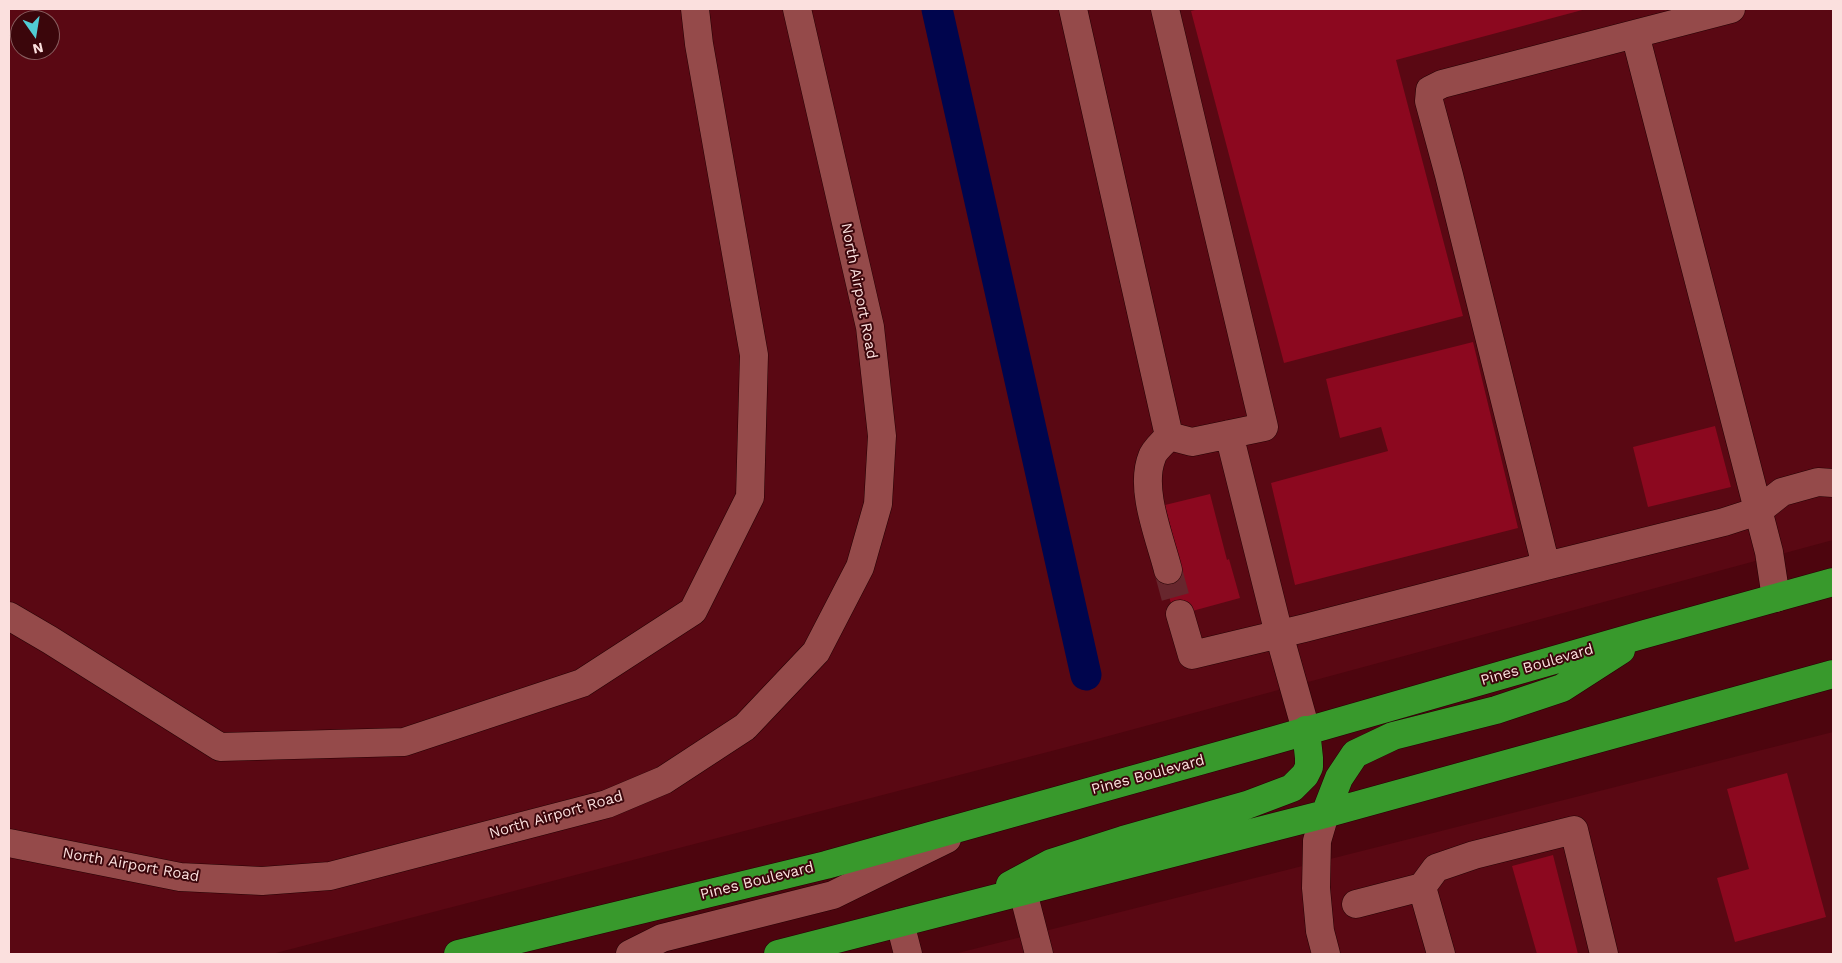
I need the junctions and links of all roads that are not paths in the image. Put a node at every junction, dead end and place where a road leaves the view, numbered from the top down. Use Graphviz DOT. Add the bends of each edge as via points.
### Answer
graph roads {
  1 [pos="695,9"];
  2 [pos="797,9"];
  3 [pos="1073,9"];
  4 [pos="1165,9"];
  5 [pos="1731,9"];
  6 [pos="1635,34"];
  7 [pos="1229,434"];
  8 [pos="1169,436"];
  9 [pos="1833,483"];
  10 [pos="1758,511"];
  11 [pos="1546,566"];
  12 [pos="1168,570"];
  13 [pos="1833,582"];
  14 [pos="1776,598"];
  15 [pos="1180,614"];
  16 [pos="9,616"];
  17 [pos="1279,634"];
  18 [pos="1645,634"];
  19 [pos="1833,674"];
  20 [pos="1306,730"];
  21 [pos="1325,814"];
  22 [pos="984,820"];
  23 [pos="9,844"];
  24 [pos="1422,887"];
  25 [pos="1022,892"];
  26 [pos="981,902"];
  27 [pos="1356,904"];
  28 [pos="900,923"];
  29 [pos="458,954"];
  30 [pos="630,954"];
  31 [pos="780,954"];
  32 [pos="908,954"];
  33 [pos="1039,954"];
  34 [pos="1326,954"];
  35 [pos="1441,954"];
  36 [pos="1604,954"];
  1 -- 16 [label="street" via="754,355 750,497 693,611 582,684 404,742 220,746"];
  2 -- 23 [label="street, North Airport Road" via="870,328 882,436 878,504 860,567 816,652 745,727 664,780 607,804 330,876 262,881 180,877"];
  3 -- 8 [label="street"];
  4 -- 7 [label="street" via="1264,427"];
  5 -- 6 [label="street"];
  6 -- 10 [label="street"];
  6 -- 11 [label="street" via="1442,84 1430,90 1429,101"];
  7 -- 8 [label="street" via="1192,442"];
  7 -- 17 [label="street"];
  8 -- 12 [label="street" via="1152,456 1147,482"];
  9 -- 10 [label="street" via="1818,482 1782,492"];
  10 -- 11 [label="street"];
  10 -- 14 [label="street"];
  11 -- 17 [label="street"];
  13 -- 14 [label="highway, Pines Boulevard"];
  14 -- 18 [label="highway, Pines Boulevard"];
  15 -- 17 [label="street" via="1192,654"];
  17 -- 20 [label="street"];
  18 -- 20 [label="highway, Pines Boulevard"];
  18 -- 21 [label="highway" via="1562,688 1496,710 1392,736 1355,754 1339,778"];
  19 -- 21 [label="highway"];
  20 -- 22 [label="highway, Pines Boulevard"];
  20 -- 26 [label="highway" via="1309,767 1292,788 1246,805 1051,863"];
  21 -- 25 [label="highway"];
  21 -- 34 [label="street" via="1317,841 1316,888"];
  22 -- 29 [label="highway, Pines Boulevard" via="826,864"];
  22 -- 30 [label="street" via="833,895 662,938"];
  24 -- 27 [label="street"];
  24 -- 35 [label="street"];
  24 -- 36 [label="street" via="1436,868 1574,830"];
  25 -- 26 [label="highway"];
  25 -- 33 [label="street"];
  26 -- 28 [label="highway"];
  28 -- 31 [label="highway"];
  28 -- 32 [label="street"];
}
